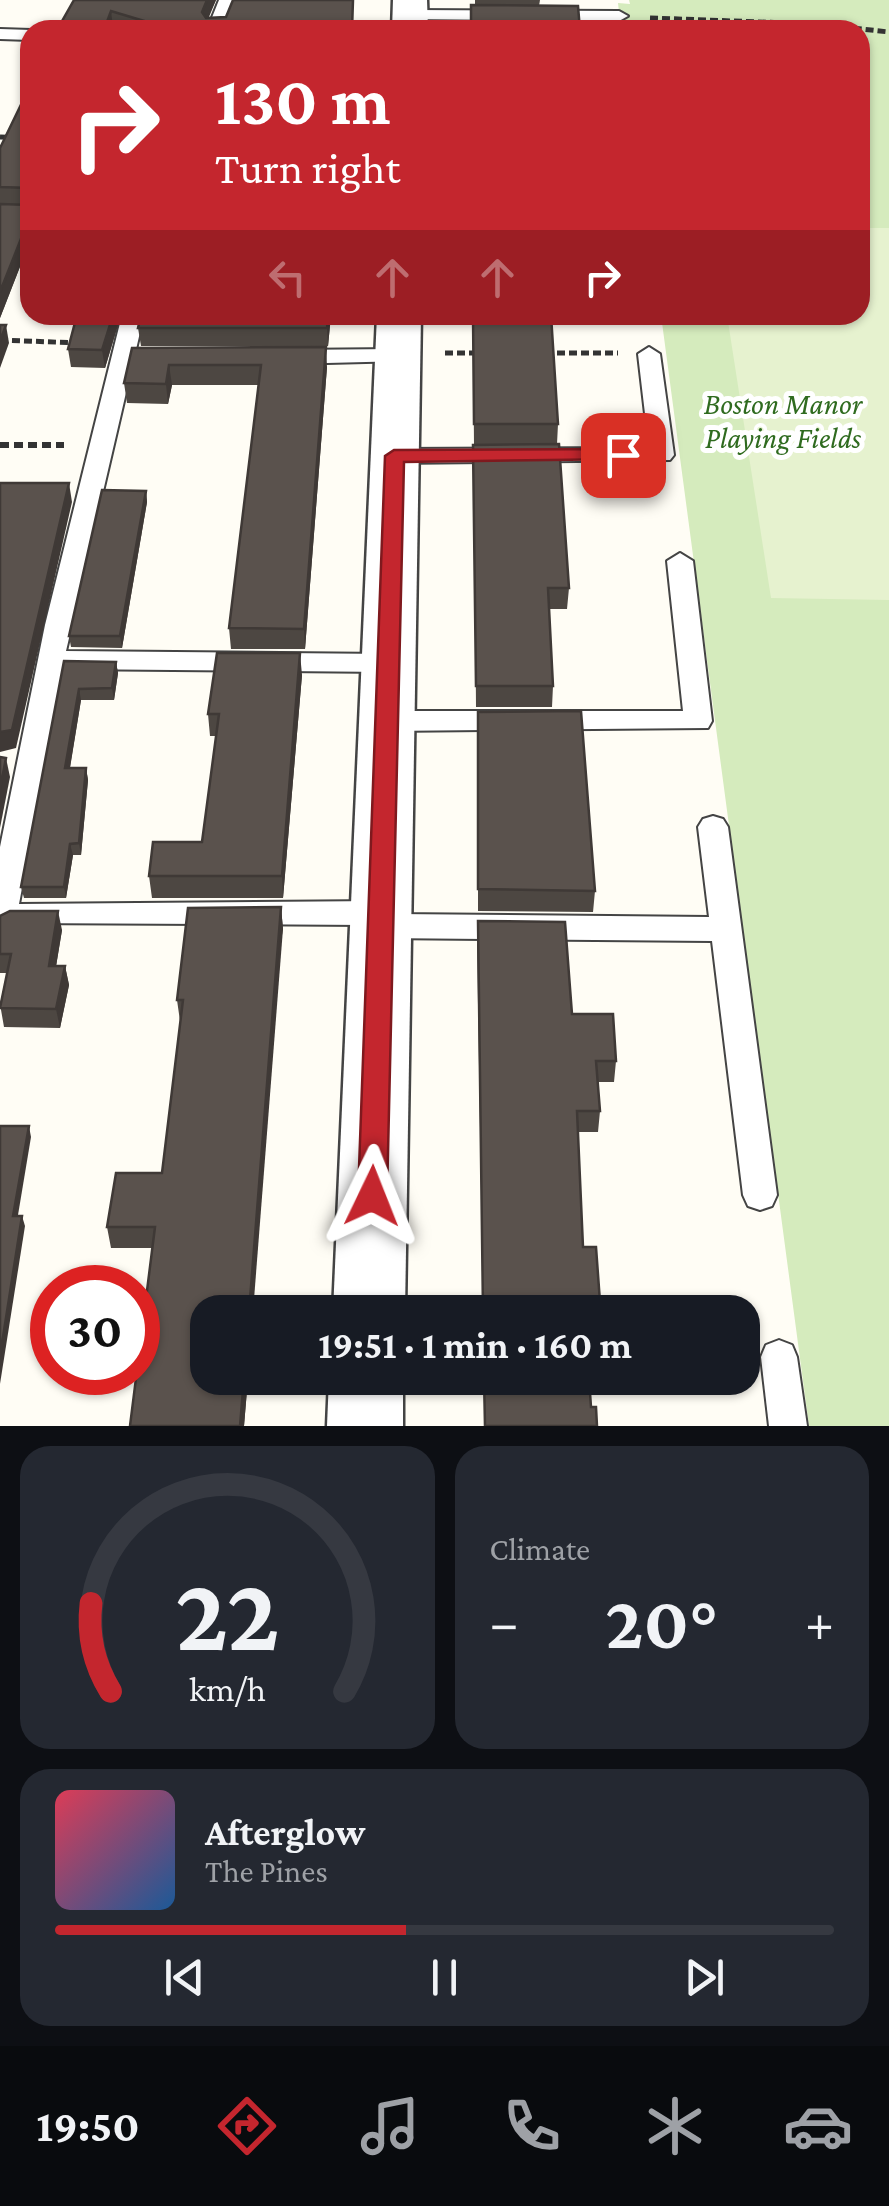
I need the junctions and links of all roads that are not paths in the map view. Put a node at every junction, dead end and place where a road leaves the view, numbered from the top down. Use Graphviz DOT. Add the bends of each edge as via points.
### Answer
graph roads {
  1 [pos="410,15"];
  2 [pos="619,16"];
  3 [pos="132,325"];
  4 [pos="398,341"];
  5 [pos="649,354"];
  6 [pos="274,356"];
  7 [pos="394,456"];
  8 [pos="680,561"];
  9 [pos="51,660"];
  10 [pos="388,664"];
  11 [pos="387,721"];
  12 [pos="31,762"];
  13 [pos="0,764"];
  14 [pos="713,827"];
  15 [pos="1,918"];
  16 [pos="381,919"];
  17 [pos="725,929"];
  18 [pos="760,1195"];
  19 [pos="369,1295"];
  20 [pos="780,1357"];
  21 [pos="366,1395"];
  22 [pos="365,1426"];
  23 [pos="788,1426"];
  1 -- 2 [label="lane"];
  3 -- 9 [label="lane"];
  4 -- 6 [label="lane"];
  4 -- 7 [label="street"];
  5 -- 7 [label="lane" via="662,455"];
  7 -- 10 [label="street"];
  8 -- 11 [label="lane" via="698,721"];
  9 -- 10 [label="lane"];
  9 -- 12 [label="lane"];
  10 -- 11 [label="street"];
  11 -- 16 [label="street"];
  12 -- 13 [label="lane"];
  12 -- 15 [label="lane"];
  14 -- 17 [label="lane"];
  15 -- 16 [label="lane"];
  16 -- 17 [label="lane"];
  16 -- 19 [label="street"];
  17 -- 18 [label="lane"];
  20 -- 23 [label="lane"];
  21 -- 22 [label="street"];
}
